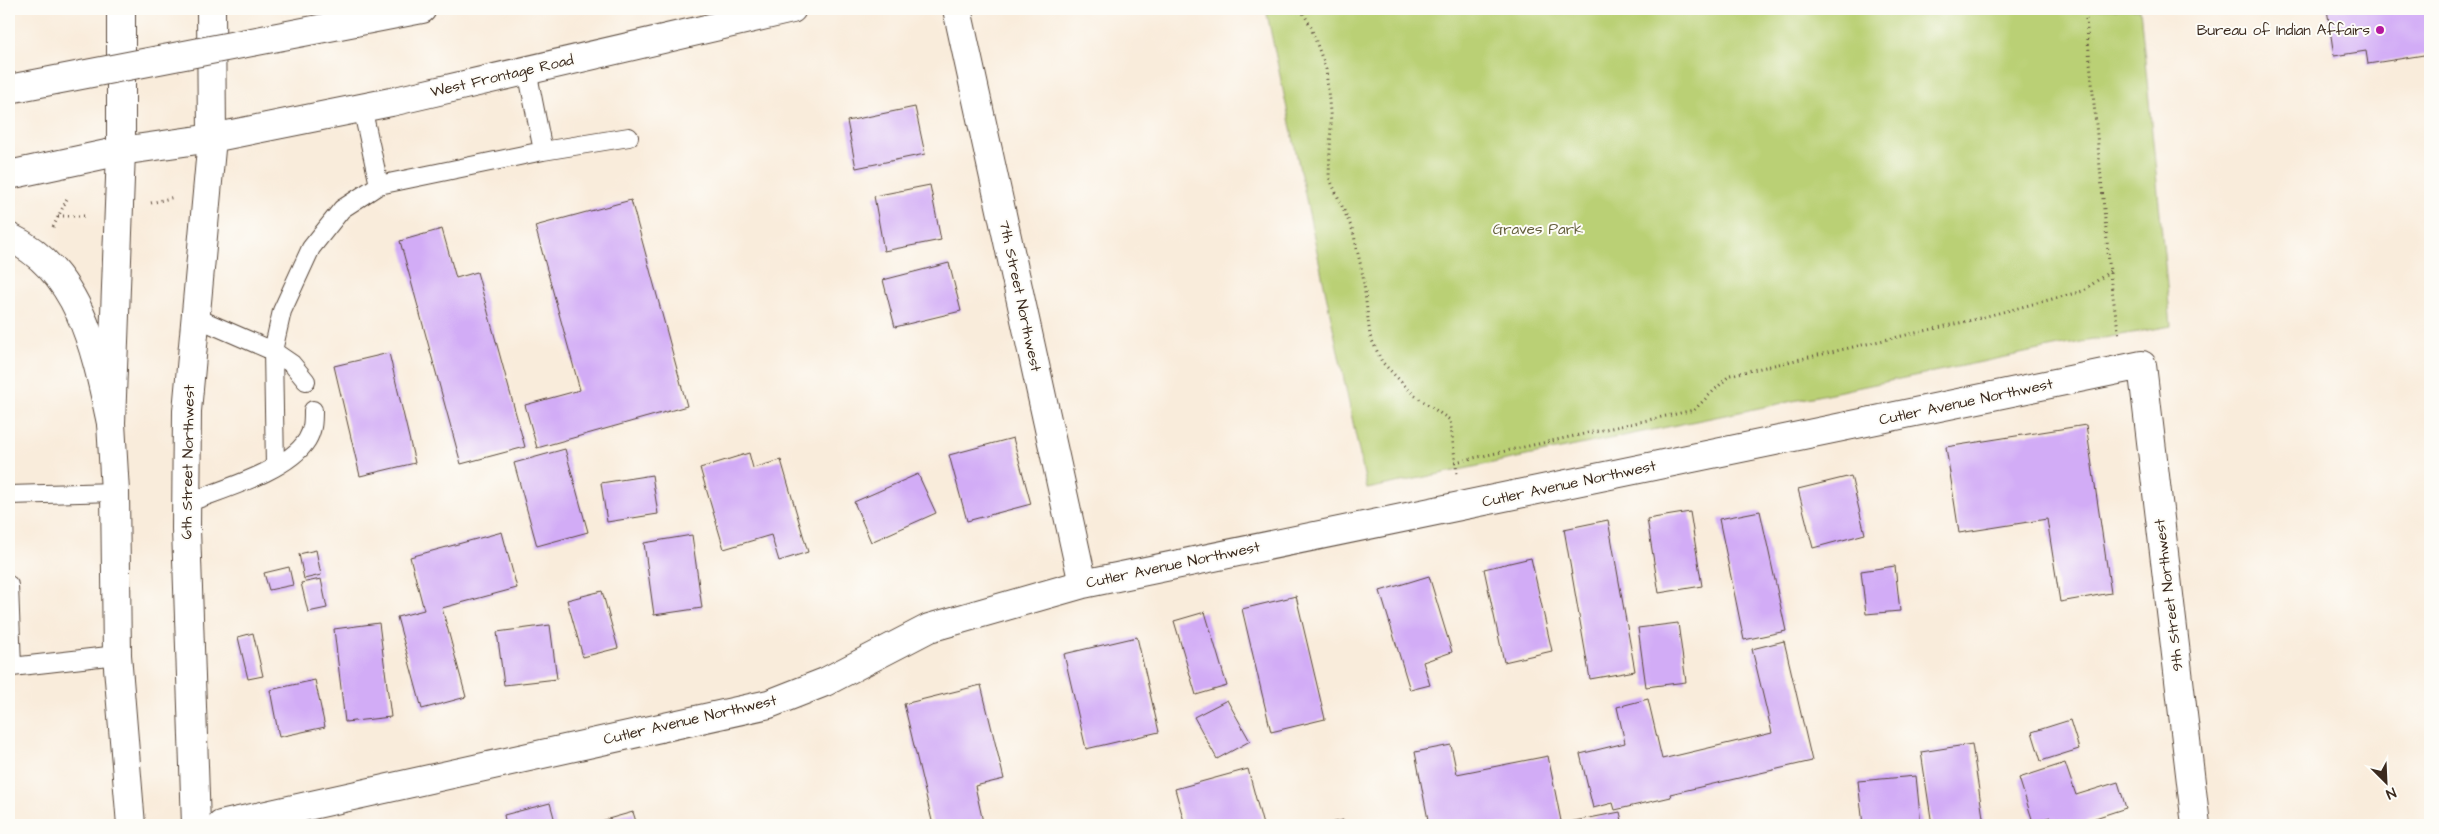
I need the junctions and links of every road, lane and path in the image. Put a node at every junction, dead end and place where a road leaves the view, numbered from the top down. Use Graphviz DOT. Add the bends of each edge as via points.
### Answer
graph roads {
  1 [pos="121,9"];
  2 [pos="211,9"];
  3 [pos="422,9"];
  4 [pos="792,9"];
  5 [pos="957,9"];
  6 [pos="1301,9"];
  7 [pos="2085,9"];
  8 [pos="527,70"];
  9 [pos="9,89"];
  10 [pos="362,107"];
  11 [pos="629,137"];
  12 [pos="212,138"];
  13 [pos="121,151"];
  14 [pos="543,151"];
  15 [pos="9,175"];
  16 [pos="379,185"];
  17 [pos="69,194"];
  18 [pos="176,196"];
  19 [pos="149,204"];
  20 [pos="58,216"];
  21 [pos="94,216"];
  22 [pos="52,229"];
  23 [pos="9,237"];
  24 [pos="2110,271"];
  25 [pos="197,318"];
  26 [pos="273,351"];
  27 [pos="2133,368"];
  28 [pos="306,381"];
  29 [pos="313,410"];
  30 [pos="111,424"];
  31 [pos="1455,462"];
  32 [pos="275,467"];
  33 [pos="115,492"];
  34 [pos="9,495"];
  35 [pos="187,503"];
  36 [pos="1461,506"];
  37 [pos="1083,584"];
  38 [pos="9,585"];
  39 [pos="9,597"];
  40 [pos="10,624"];
  41 [pos="117,655"];
  42 [pos="10,664"];
  43 [pos="131,825"];
  44 [pos="196,825"];
  45 [pos="222,825"];
  46 [pos="2196,825"];
  1 -- 13 [label="main road"];
  2 -- 12 [label="main road, 6th Street Northwest"];
  3 -- 9 [label="main road, bridge"];
  4 -- 8 [label="main road, West Frontage Road"];
  5 -- 37 [label="main road, 7th Street Northwest"];
  6 -- 31 [label="path" via="1326,68 1331,123 1329,177 1353,231 1363,276 1370,336 1382,362 1414,395 1450,420"];
  7 -- 24 [label="path"];
  8 -- 10 [label="main road, West Frontage Road"];
  8 -- 14 [label="lane"];
  10 -- 12 [label="main road, West Frontage Road"];
  10 -- 16 [label="lane"];
  11 -- 14 [label="lane"];
  12 -- 13 [label="main road, West Frontage Road"];
  12 -- 25 [label="main road, 6th Street Northwest"];
  13 -- 15 [label="main road, West Frontage Road"];
  13 -- 30 [label="main road"];
  14 -- 16 [label="lane"];
  16 -- 26 [label="lane" via="342,209 312,248 282,311"];
  17 -- 20 [label="path"];
  18 -- 19 [label="path"];
  20 -- 21 [label="path"];
  20 -- 22 [label="path"];
  23 -- 30 [label="main road" via="25,244 48,262 73,296 100,368"];
  24 -- 27 [label="path"];
  24 -- 31 [label="path" via="2083,292 1730,375 1694,410"];
  25 -- 26 [label="lane"];
  25 -- 35 [label="main road, 6th Street Northwest" via="187,411"];
  26 -- 28 [label="lane" via="292,364"];
  26 -- 32 [label="lane"];
  27 -- 36 [label="main road, Cutler Avenue Northwest"];
  27 -- 46 [label="main road, 9th Street Northwest"];
  29 -- 32 [label="lane" via="313,426 306,441"];
  30 -- 33 [label="main road"];
  31 -- 36 [label="path"];
  32 -- 35 [label="lane"];
  33 -- 34 [label="lane"];
  33 -- 41 [label="main road"];
  35 -- 44 [label="main road, 6th Street Northwest"];
  36 -- 37 [label="main road, Cutler Avenue Northwest"];
  37 -- 45 [label="main road, Cutler Avenue Northwest" via="929,628 825,682 769,704"];
  38 -- 39 [label="lane"];
  39 -- 40 [label="lane"];
  40 -- 42 [label="lane"];
  41 -- 42 [label="lane"];
  41 -- 43 [label="main road"];
}
